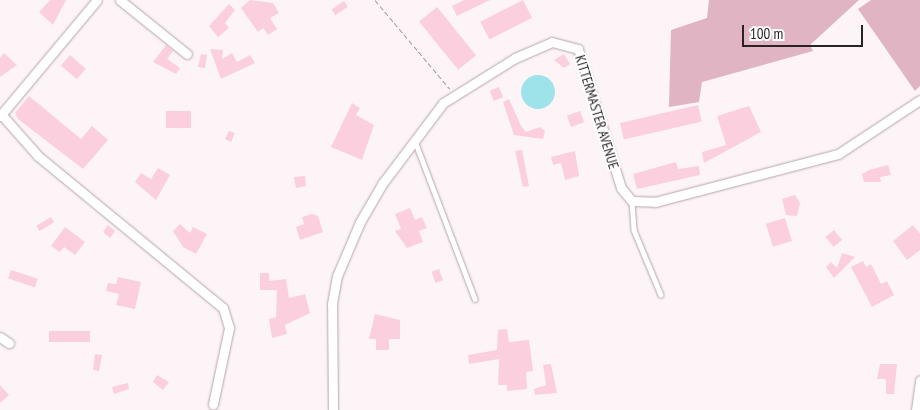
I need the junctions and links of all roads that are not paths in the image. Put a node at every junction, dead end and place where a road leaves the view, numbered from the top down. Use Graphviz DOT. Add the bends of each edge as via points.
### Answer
graph roads {
  1 [pos="97,0"];
  2 [pos="120,0"];
  3 [pos="188,54"];
  4 [pos="920,100"];
  5 [pos="1,115"];
  6 [pos="414,138"];
  7 [pos="632,201"];
  8 [pos="661,295"];
  9 [pos="475,299"];
  10 [pos="0,337"];
  11 [pos="9,343"];
  12 [pos="920,380"];
  13 [pos="213,404"];
  14 [pos="333,410"];
  15 [pos="916,410"];
  1 -- 5 [label="street"];
  2 -- 3 [label="street"];
  4 -- 7 [label="street" via="838,154 655,202"];
  5 -- 13 [label="street" via="38,156 223,308 229,328"];
  6 -- 7 [label="street, KITTERMASTER AVENUE" via="455,95 542,45 572,45 582,55 615,169"];
  6 -- 9 [label="lane"];
  6 -- 14 [label="street, KITTERMASTER AVENUE" via="360,222 338,276 332,304"];
  7 -- 8 [label="lane" via="634,230"];
  10 -- 11 [label="street"];
  12 -- 15 [label="street"];
}
